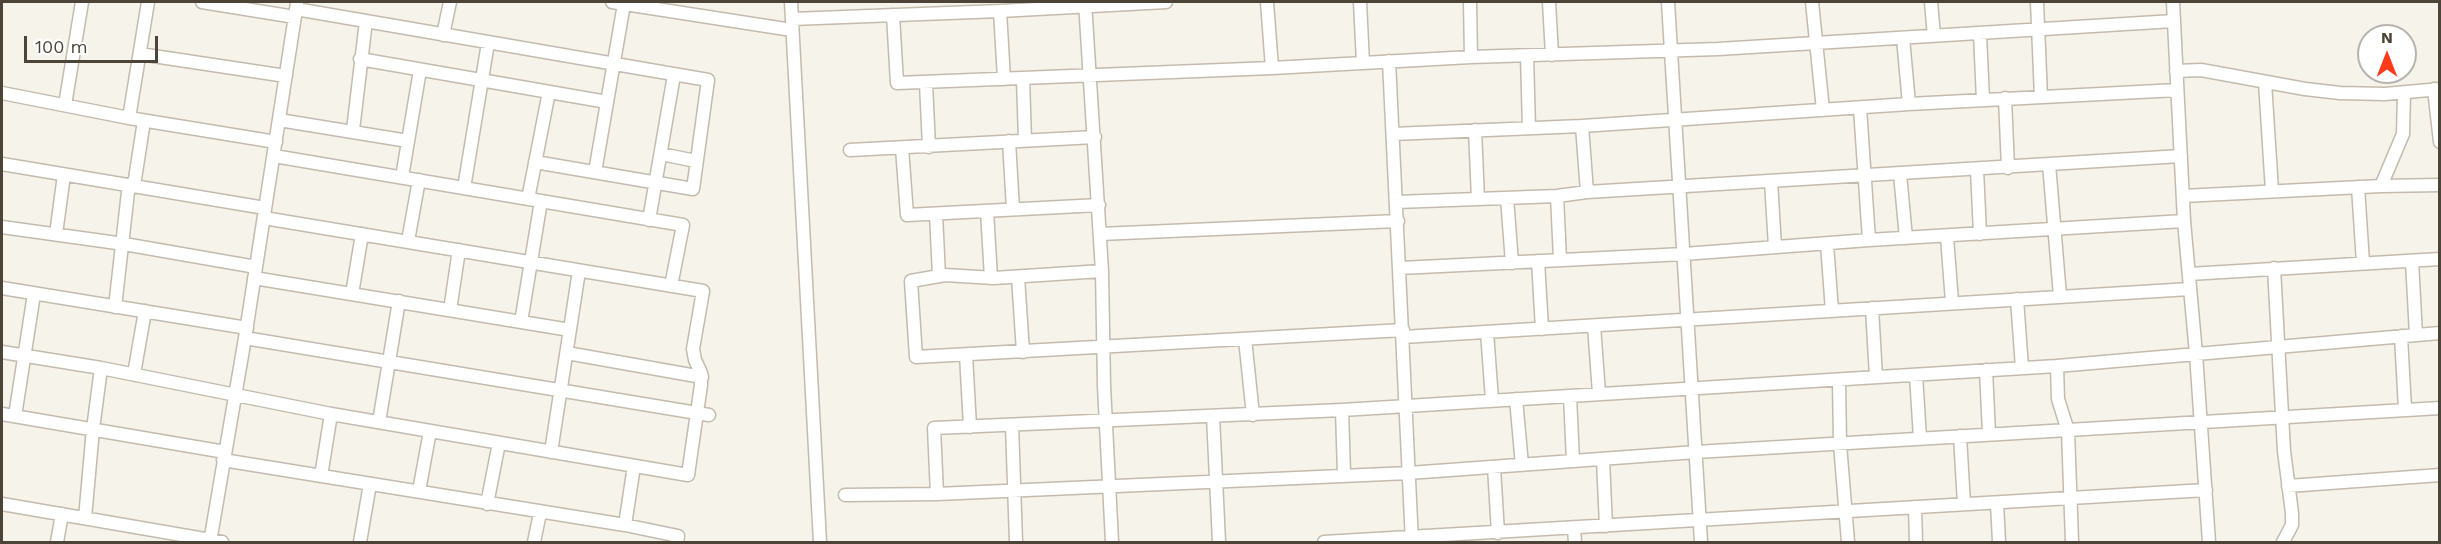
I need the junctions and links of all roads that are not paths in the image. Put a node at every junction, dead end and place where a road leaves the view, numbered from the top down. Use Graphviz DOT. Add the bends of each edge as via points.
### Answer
graph roads {
  1 [pos="82,2"];
  2 [pos="148,2"];
  3 [pos="202,2"];
  4 [pos="450,2"];
  5 [pos="791,2"];
  6 [pos="1166,2"];
  7 [pos="1267,2"];
  8 [pos="1360,2"];
  9 [pos="1470,2"];
  10 [pos="1549,2"];
  11 [pos="1668,2"];
  12 [pos="1812,2"];
  13 [pos="1931,2"];
  14 [pos="2037,2"];
  15 [pos="2173,2"];
  16 [pos="618,3"];
  17 [pos="229,4"];
  18 [pos="1086,4"];
  19 [pos="668,6"];
  20 [pos="944,7"];
  21 [pos="296,9"];
  22 [pos="1000,11"];
  23 [pos="893,15"];
  24 [pos="366,21"];
  25 [pos="2174,21"];
  26 [pos="792,25"];
  27 [pos="2038,30"];
  28 [pos="1980,34"];
  29 [pos="443,35"];
  30 [pos="1934,36"];
  31 [pos="1903,38"];
  32 [pos="488,43"];
  33 [pos="1818,44"];
  34 [pos="1671,50"];
  35 [pos="140,54"];
  36 [pos="1552,55"];
  37 [pos="1527,56"];
  38 [pos="1471,57"];
  39 [pos="360,59"];
  40 [pos="1389,61"];
  41 [pos="1363,63"];
  42 [pos="614,65"];
  43 [pos="1272,68"];
  44 [pos="420,70"];
  45 [pos="2176,70"];
  46 [pos="674,75"];
  47 [pos="285,76"];
  48 [pos="1091,76"];
  49 [pos="1004,79"];
  50 [pos="1023,79"];
  51 [pos="481,81"];
  52 [pos="2265,82"];
  53 [pos="926,83"];
  54 [pos="2437,89"];
  55 [pos="2177,90"];
  56 [pos="549,92"];
  57 [pos="2,93"];
  58 [pos="2404,93"];
  59 [pos="2041,97"];
  60 [pos="2005,98"];
  61 [pos="1983,99"];
  62 [pos="607,102"];
  63 [pos="1909,104"];
  64 [pos="65,105"];
  65 [pos="1860,108"];
  66 [pos="1823,110"];
  67 [pos="129,118"];
  68 [pos="279,120"];
  69 [pos="1675,120"];
  70 [pos="144,121"];
  71 [pos="1582,126"];
  72 [pos="1529,128"];
  73 [pos="353,130"];
  74 [pos="1475,130"];
  75 [pos="1393,134"];
  76 [pos="1095,137"];
  77 [pos="1025,140"];
  78 [pos="408,141"];
  79 [pos="1009,141"];
  80 [pos="276,142"];
  81 [pos="2439,142"];
  82 [pos="929,147"];
  83 [pos="902,148"];
  84 [pos="850,150"];
  85 [pos="661,154"];
  86 [pos="274,156"];
  87 [pos="2181,156"];
  88 [pos="696,161"];
  89 [pos="535,162"];
  90 [pos="2,164"];
  91 [pos="2049,164"];
  92 [pos="2007,168"];
  93 [pos="1977,169"];
  94 [pos="595,172"];
  95 [pos="1900,174"];
  96 [pos="64,175"];
  97 [pos="402,177"];
  98 [pos="1864,177"];
  99 [pos="419,180"];
  100 [pos="1771,181"];
  101 [pos="656,183"];
  102 [pos="131,185"];
  103 [pos="2439,185"];
  104 [pos="2381,186"];
  105 [pos="1680,187"];
  106 [pos="2358,187"];
  107 [pos="465,188"];
  108 [pos="1587,192"];
  109 [pos="2272,192"];
  110 [pos="1557,196"];
  111 [pos="2183,196"];
  112 [pos="1507,198"];
  113 [pos="528,199"];
  114 [pos="1478,199"];
  115 [pos="541,201"];
  116 [pos="1397,202"];
  117 [pos="1099,205"];
  118 [pos="1013,209"];
  119 [pos="987,211"];
  120 [pos="265,213"];
  121 [pos="936,214"];
  122 [pos="650,220"];
  123 [pos="1398,221"];
  124 [pos="2184,221"];
  125 [pos="2055,228"];
  126 [pos="2,230"];
  127 [pos="56,234"];
  128 [pos="362,234"];
  129 [pos="1100,234"];
  130 [pos="1980,234"];
  131 [pos="1947,237"];
  132 [pos="1906,238"];
  133 [pos="1869,240"];
  134 [pos="408,241"];
  135 [pos="124,244"];
  136 [pos="1827,244"];
  137 [pos="1775,247"];
  138 [pos="459,250"];
  139 [pos="1684,254"];
  140 [pos="1560,259"];
  141 [pos="2439,259"];
  142 [pos="1538,261"];
  143 [pos="2412,261"];
  144 [pos="531,263"];
  145 [pos="1512,263"];
  146 [pos="2363,263"];
  147 [pos="1400,268"];
  148 [pos="2274,268"];
  149 [pos="579,271"];
  150 [pos="1102,271"];
  151 [pos="255,272"];
  152 [pos="2189,274"];
  153 [pos="939,276"];
  154 [pos="1018,277"];
  155 [pos="991,278"];
  156 [pos="671,285"];
  157 [pos="2,288"];
  158 [pos="2190,289"];
  159 [pos="34,294"];
  160 [pos="352,294"];
  161 [pos="2060,296"];
  162 [pos="2017,299"];
  163 [pos="399,302"];
  164 [pos="1952,302"];
  165 [pos="115,307"];
  166 [pos="1872,308"];
  167 [pos="450,310"];
  168 [pos="145,311"];
  169 [pos="1832,311"];
  170 [pos="1688,319"];
  171 [pos="521,322"];
  172 [pos="1594,326"];
  173 [pos="1542,329"];
  174 [pos="570,330"];
  175 [pos="1487,332"];
  176 [pos="246,333"];
  177 [pos="2439,333"];
  178 [pos="1403,334"];
  179 [pos="2416,335"];
  180 [pos="2402,336"];
  181 [pos="1245,339"];
  182 [pos="1103,347"];
  183 [pos="2279,348"];
  184 [pos="2,352"];
  185 [pos="1023,352"];
  186 [pos="567,353"];
  187 [pos="2196,354"];
  188 [pos="24,355"];
  189 [pos="966,355"];
  190 [pos="389,363"];
  191 [pos="2056,366"];
  192 [pos="101,368"];
  193 [pos="2022,368"];
  194 [pos="1986,370"];
  195 [pos="134,374"];
  196 [pos="1916,375"];
  197 [pos="702,377"];
  198 [pos="1876,377"];
  199 [pos="1839,380"];
  200 [pos="1692,388"];
  201 [pos="560,391"];
  202 [pos="1599,393"];
  203 [pos="235,395"];
  204 [pos="1570,396"];
  205 [pos="1516,399"];
  206 [pos="1491,400"];
  207 [pos="1405,406"];
  208 [pos="2439,408"];
  209 [pos="2405,409"];
  210 [pos="1342,410"];
  211 [pos="2,414"];
  212 [pos="331,414"];
  213 [pos="704,415"];
  214 [pos="1253,415"];
  215 [pos="15,416"];
  216 [pos="1213,416"];
  217 [pos="2281,416"];
  218 [pos="1106,420"];
  219 [pos="2200,421"];
  220 [pos="379,422"];
  221 [pos="1012,425"];
  222 [pos="970,427"];
  223 [pos="93,429"];
  224 [pos="430,431"];
  225 [pos="2068,431"];
  226 [pos="1989,434"];
  227 [pos="1960,436"];
  228 [pos="1920,438"];
  229 [pos="499,443"];
  230 [pos="1840,444"];
  231 [pos="551,452"];
  232 [pos="1696,452"];
  233 [pos="224,456"];
  234 [pos="1603,460"];
  235 [pos="1573,462"];
  236 [pos="1522,465"];
  237 [pos="634,466"];
  238 [pos="1494,467"];
  239 [pos="1409,473"];
  240 [pos="1344,474"];
  241 [pos="2439,475"];
  242 [pos="321,476"];
  243 [pos="1216,480"];
  244 [pos="370,483"];
  245 [pos="2288,486"];
  246 [pos="1110,487"];
  247 [pos="2206,490"];
  248 [pos="419,491"];
  249 [pos="1014,491"];
  250 [pos="937,494"];
  251 [pos="845,495"];
  252 [pos="2070,500"];
  253 [pos="2,504"];
  254 [pos="488,504"];
  255 [pos="1964,504"];
  256 [pos="1998,504"];
  257 [pos="1914,507"];
  258 [pos="1845,511"];
  259 [pos="540,513"];
  260 [pos="62,514"];
  261 [pos="85,518"];
  262 [pos="1700,519"];
  263 [pos="625,525"];
  264 [pos="1606,526"];
  265 [pos="1574,529"];
  266 [pos="1498,533"];
  267 [pos="1533,537"];
  268 [pos="1412,540"];
  269 [pos="214,542"];
  270 [pos="57,543"];
  271 [pos="360,543"];
  272 [pos="534,543"];
  273 [pos="677,543"];
  274 [pos="819,543"];
  275 [pos="1016,543"];
  276 [pos="1112,543"];
  277 [pos="1219,543"];
  278 [pos="1324,543"];
  279 [pos="1575,543"];
  280 [pos="1701,543"];
  281 [pos="1848,543"];
  282 [pos="1916,543"];
  283 [pos="1999,543"];
  284 [pos="2072,543"];
  285 [pos="2209,543"];
  286 [pos="2283,543"];
  1 -- 64 [label="street"];
  2 -- 35 [label="street"];
  3 -- 17 [label="street"];
  4 -- 29 [label="street"];
  5 -- 26 [label="street"];
  6 -- 18 [label="street"];
  7 -- 43 [label="street"];
  8 -- 41 [label="street"];
  9 -- 38 [label="street"];
  10 -- 36 [label="street"];
  11 -- 34 [label="street"];
  12 -- 33 [label="street"];
  13 -- 30 [label="street"];
  14 -- 27 [label="street"];
  15 -- 25 [label="street"];
  16 -- 19 [label="street"];
  16 -- 42 [label="street"];
  17 -- 21 [label="street"];
  18 -- 22 [label="street"];
  18 -- 48 [label="street"];
  19 -- 26 [label="street"];
  20 -- 22 [label="street"];
  20 -- 23 [label="street"];
  21 -- 24 [label="street"];
  21 -- 47 [label="street"];
  22 -- 49 [label="street"];
  23 -- 26 [label="street"];
  23 -- 53 [label="street" via="897,83"];
  24 -- 29 [label="street"];
  24 -- 39 [label="street"];
  25 -- 27 [label="street"];
  25 -- 45 [label="street"];
  26 -- 274 [label="street"];
  27 -- 28 [label="street"];
  27 -- 59 [label="street"];
  28 -- 30 [label="street"];
  28 -- 61 [label="street"];
  29 -- 32 [label="street"];
  30 -- 31 [label="street"];
  31 -- 33 [label="street"];
  31 -- 63 [label="street"];
  32 -- 42 [label="street"];
  32 -- 51 [label="street"];
  33 -- 34 [label="street"];
  33 -- 66 [label="street"];
  34 -- 36 [label="street"];
  34 -- 69 [label="street"];
  35 -- 47 [label="street"];
  35 -- 67 [label="street"];
  36 -- 37 [label="street"];
  37 -- 38 [label="street"];
  37 -- 72 [label="street"];
  38 -- 40 [label="street"];
  39 -- 44 [label="street"];
  39 -- 73 [label="street"];
  40 -- 41 [label="street"];
  40 -- 75 [label="street"];
  41 -- 43 [label="street"];
  42 -- 46 [label="street"];
  42 -- 62 [label="street"];
  43 -- 48 [label="street"];
  44 -- 51 [label="street"];
  44 -- 78 [label="street"];
  45 -- 52 [label="street" via="2200,70"];
  45 -- 55 [label="street"];
  46 -- 85 [label="street"];
  46 -- 88 [label="street" via="708,80"];
  47 -- 68 [label="street"];
  48 -- 50 [label="street"];
  48 -- 76 [label="street"];
  49 -- 50 [label="street"];
  49 -- 53 [label="street"];
  50 -- 77 [label="street"];
  51 -- 56 [label="street"];
  51 -- 107 [label="street"];
  52 -- 58 [label="street" via="2340,93"];
  52 -- 109 [label="street"];
  53 -- 82 [label="street"];
  54 -- 58 [label="street"];
  54 -- 81 [label="street"];
  55 -- 59 [label="street"];
  55 -- 87 [label="street"];
  56 -- 62 [label="street"];
  56 -- 89 [label="street"];
  57 -- 64 [label="street"];
  58 -- 104 [label="street" via="2401,142"];
  59 -- 60 [label="street"];
  60 -- 61 [label="street"];
  60 -- 92 [label="street"];
  61 -- 63 [label="street"];
  62 -- 94 [label="street"];
  63 -- 65 [label="street"];
  64 -- 67 [label="street"];
  65 -- 66 [label="street"];
  65 -- 98 [label="street"];
  66 -- 69 [label="street"];
  67 -- 70 [label="street"];
  68 -- 73 [label="street"];
  68 -- 80 [label="street"];
  69 -- 71 [label="street"];
  69 -- 105 [label="street"];
  70 -- 80 [label="street"];
  70 -- 102 [label="street"];
  71 -- 72 [label="street"];
  71 -- 108 [label="street"];
  72 -- 74 [label="street"];
  73 -- 78 [label="street"];
  74 -- 75 [label="street"];
  74 -- 114 [label="street"];
  75 -- 116 [label="street"];
  76 -- 77 [label="street"];
  76 -- 117 [label="street"];
  77 -- 79 [label="street"];
  78 -- 97 [label="street"];
  79 -- 82 [label="street"];
  79 -- 118 [label="street"];
  80 -- 86 [label="street"];
  82 -- 83 [label="street"];
  83 -- 84 [label="street"];
  83 -- 121 [label="street" via="907,215"];
  85 -- 88 [label="street"];
  85 -- 101 [label="street"];
  86 -- 97 [label="street"];
  86 -- 120 [label="street"];
  87 -- 91 [label="street"];
  87 -- 111 [label="street"];
  88 -- 101 [label="street" via="693,189"];
  89 -- 94 [label="street"];
  89 -- 113 [label="street"];
  90 -- 96 [label="street"];
  91 -- 92 [label="street"];
  91 -- 125 [label="street"];
  92 -- 93 [label="street"];
  93 -- 95 [label="street"];
  93 -- 130 [label="street"];
  94 -- 101 [label="street"];
  95 -- 98 [label="street"];
  95 -- 132 [label="street"];
  96 -- 102 [label="street"];
  96 -- 127 [label="street"];
  97 -- 99 [label="street"];
  98 -- 100 [label="street"];
  98 -- 133 [label="street"];
  99 -- 107 [label="street"];
  99 -- 134 [label="street"];
  100 -- 105 [label="street"];
  100 -- 137 [label="street"];
  101 -- 122 [label="street"];
  102 -- 120 [label="street"];
  102 -- 135 [label="street"];
  103 -- 104 [label="street"];
  104 -- 106 [label="street"];
  105 -- 108 [label="street"];
  105 -- 139 [label="street"];
  106 -- 109 [label="street"];
  106 -- 146 [label="street"];
  107 -- 113 [label="street"];
  108 -- 110 [label="street"];
  109 -- 111 [label="street"];
  110 -- 112 [label="street"];
  110 -- 140 [label="street"];
  111 -- 124 [label="street"];
  112 -- 114 [label="street"];
  112 -- 145 [label="street"];
  113 -- 115 [label="street"];
  114 -- 116 [label="street"];
  115 -- 122 [label="street"];
  115 -- 144 [label="street"];
  116 -- 123 [label="street"];
  117 -- 118 [label="street"];
  117 -- 129 [label="street"];
  118 -- 119 [label="street"];
  119 -- 121 [label="street"];
  119 -- 155 [label="street"];
  120 -- 128 [label="street"];
  120 -- 151 [label="street"];
  121 -- 153 [label="street"];
  122 -- 156 [label="street" via="683,225"];
  123 -- 129 [label="street"];
  123 -- 147 [label="street"];
  124 -- 125 [label="street"];
  124 -- 152 [label="street"];
  125 -- 130 [label="street"];
  125 -- 161 [label="street"];
  126 -- 127 [label="street"];
  127 -- 135 [label="street"];
  128 -- 134 [label="street"];
  128 -- 160 [label="street"];
  129 -- 150 [label="street"];
  130 -- 131 [label="street"];
  131 -- 132 [label="street"];
  131 -- 164 [label="street"];
  132 -- 133 [label="street"];
  133 -- 136 [label="street"];
  134 -- 138 [label="street"];
  135 -- 151 [label="street"];
  135 -- 165 [label="street"];
  136 -- 137 [label="street"];
  136 -- 169 [label="street"];
  137 -- 139 [label="street"];
  138 -- 144 [label="street"];
  138 -- 167 [label="street"];
  139 -- 140 [label="street"];
  139 -- 170 [label="street"];
  140 -- 142 [label="street"];
  141 -- 143 [label="street"];
  142 -- 145 [label="street"];
  142 -- 173 [label="street"];
  143 -- 146 [label="street"];
  143 -- 179 [label="street"];
  144 -- 149 [label="street"];
  144 -- 171 [label="street"];
  145 -- 147 [label="street"];
  146 -- 148 [label="street"];
  147 -- 178 [label="street"];
  148 -- 152 [label="street"];
  148 -- 183 [label="street"];
  149 -- 156 [label="street"];
  149 -- 174 [label="street"];
  150 -- 154 [label="street"];
  150 -- 182 [label="street"];
  151 -- 160 [label="street"];
  151 -- 176 [label="street"];
  152 -- 158 [label="street"];
  153 -- 155 [label="street"];
  153 -- 189 [label="street" via="911,281 916,357"];
  154 -- 155 [label="street"];
  154 -- 185 [label="street"];
  156 -- 197 [label="street" via="703,291 693,349"];
  157 -- 159 [label="street"];
  158 -- 161 [label="street"];
  158 -- 187 [label="street"];
  159 -- 165 [label="street"];
  159 -- 188 [label="street"];
  160 -- 163 [label="street"];
  161 -- 162 [label="street"];
  162 -- 164 [label="street"];
  162 -- 193 [label="street"];
  163 -- 167 [label="street"];
  163 -- 190 [label="street"];
  164 -- 166 [label="street"];
  165 -- 168 [label="street"];
  166 -- 169 [label="street"];
  166 -- 198 [label="street"];
  167 -- 171 [label="street"];
  168 -- 176 [label="street"];
  168 -- 195 [label="street"];
  169 -- 170 [label="street"];
  170 -- 172 [label="street"];
  170 -- 200 [label="street"];
  171 -- 174 [label="street"];
  172 -- 173 [label="street"];
  172 -- 202 [label="street"];
  173 -- 175 [label="street"];
  174 -- 186 [label="street"];
  175 -- 178 [label="street"];
  175 -- 206 [label="street"];
  176 -- 190 [label="street"];
  176 -- 203 [label="street"];
  177 -- 179 [label="street"];
  178 -- 181 [label="street"];
  178 -- 207 [label="street"];
  179 -- 180 [label="street"];
  180 -- 183 [label="street"];
  180 -- 209 [label="street"];
  181 -- 182 [label="street"];
  181 -- 214 [label="street"];
  182 -- 185 [label="street"];
  182 -- 218 [label="street"];
  183 -- 187 [label="street"];
  183 -- 217 [label="street"];
  184 -- 188 [label="street"];
  185 -- 189 [label="street"];
  186 -- 197 [label="street"];
  186 -- 201 [label="street"];
  187 -- 191 [label="street"];
  187 -- 219 [label="street"];
  188 -- 192 [label="street"];
  188 -- 215 [label="street"];
  189 -- 222 [label="street"];
  190 -- 201 [label="street"];
  190 -- 220 [label="street"];
  191 -- 193 [label="street"];
  191 -- 225 [label="street" via="2058,399"];
  192 -- 195 [label="street"];
  192 -- 223 [label="street"];
  193 -- 194 [label="street"];
  194 -- 196 [label="street"];
  194 -- 226 [label="street"];
  195 -- 203 [label="street"];
  196 -- 198 [label="street"];
  196 -- 228 [label="street"];
  197 -- 213 [label="street"];
  198 -- 199 [label="street"];
  199 -- 200 [label="street"];
  199 -- 230 [label="street"];
  200 -- 202 [label="street"];
  200 -- 232 [label="street"];
  201 -- 213 [label="street"];
  201 -- 231 [label="street"];
  202 -- 204 [label="street"];
  203 -- 212 [label="street"];
  203 -- 233 [label="street"];
  204 -- 205 [label="street"];
  204 -- 235 [label="street"];
  205 -- 206 [label="street"];
  205 -- 236 [label="street"];
  206 -- 207 [label="street"];
  207 -- 210 [label="street"];
  207 -- 239 [label="street"];
  208 -- 209 [label="street"];
  209 -- 217 [label="street"];
  210 -- 214 [label="street"];
  210 -- 240 [label="street"];
  211 -- 215 [label="street"];
  212 -- 220 [label="street"];
  212 -- 242 [label="street"];
  213 -- 237 [label="street" via="688,475"];
  214 -- 216 [label="street"];
  215 -- 223 [label="street"];
  216 -- 218 [label="street"];
  216 -- 243 [label="street"];
  217 -- 219 [label="street"];
  217 -- 245 [label="street"];
  218 -- 221 [label="street"];
  218 -- 246 [label="street"];
  219 -- 225 [label="street"];
  219 -- 247 [label="street"];
  220 -- 224 [label="street"];
  221 -- 222 [label="street"];
  221 -- 249 [label="street"];
  222 -- 250 [label="street" via="934,428"];
  223 -- 233 [label="street"];
  223 -- 261 [label="street"];
  224 -- 229 [label="street"];
  224 -- 248 [label="street"];
  225 -- 226 [label="street"];
  225 -- 252 [label="street"];
  226 -- 227 [label="street"];
  227 -- 228 [label="street"];
  227 -- 255 [label="street"];
  228 -- 230 [label="street"];
  229 -- 231 [label="street"];
  229 -- 254 [label="street"];
  230 -- 232 [label="street"];
  230 -- 258 [label="street"];
  231 -- 237 [label="street"];
  232 -- 234 [label="street"];
  232 -- 262 [label="street"];
  233 -- 242 [label="street"];
  233 -- 269 [label="street"];
  234 -- 235 [label="street"];
  234 -- 264 [label="street"];
  235 -- 236 [label="street"];
  236 -- 238 [label="street"];
  237 -- 263 [label="street"];
  238 -- 239 [label="street"];
  238 -- 266 [label="street"];
  239 -- 240 [label="street"];
  239 -- 268 [label="street"];
  240 -- 243 [label="street"];
  241 -- 245 [label="street"];
  242 -- 244 [label="street"];
  243 -- 246 [label="street"];
  243 -- 277 [label="street"];
  244 -- 248 [label="street"];
  244 -- 271 [label="street"];
  245 -- 286 [label="street" via="2292,525"];
  246 -- 249 [label="street"];
  246 -- 276 [label="street"];
  247 -- 252 [label="street"];
  247 -- 285 [label="street"];
  248 -- 254 [label="street"];
  249 -- 250 [label="street"];
  249 -- 275 [label="street"];
  250 -- 251 [label="street"];
  252 -- 256 [label="street"];
  252 -- 284 [label="street"];
  253 -- 260 [label="street"];
  254 -- 259 [label="street"];
  255 -- 256 [label="street"];
  255 -- 257 [label="street"];
  256 -- 283 [label="street"];
  257 -- 258 [label="street"];
  257 -- 282 [label="street"];
  258 -- 262 [label="street"];
  258 -- 281 [label="street"];
  259 -- 263 [label="street"];
  259 -- 272 [label="street"];
  260 -- 261 [label="street"];
  260 -- 270 [label="street"];
  261 -- 269 [label="street"];
  262 -- 264 [label="street"];
  262 -- 280 [label="street"];
  263 -- 273 [label="street" via="678,536"];
  264 -- 265 [label="street"];
  265 -- 267 [label="street"];
  265 -- 279 [label="street"];
  266 -- 267 [label="street"];
  266 -- 268 [label="street"];
  268 -- 278 [label="street"];
}
